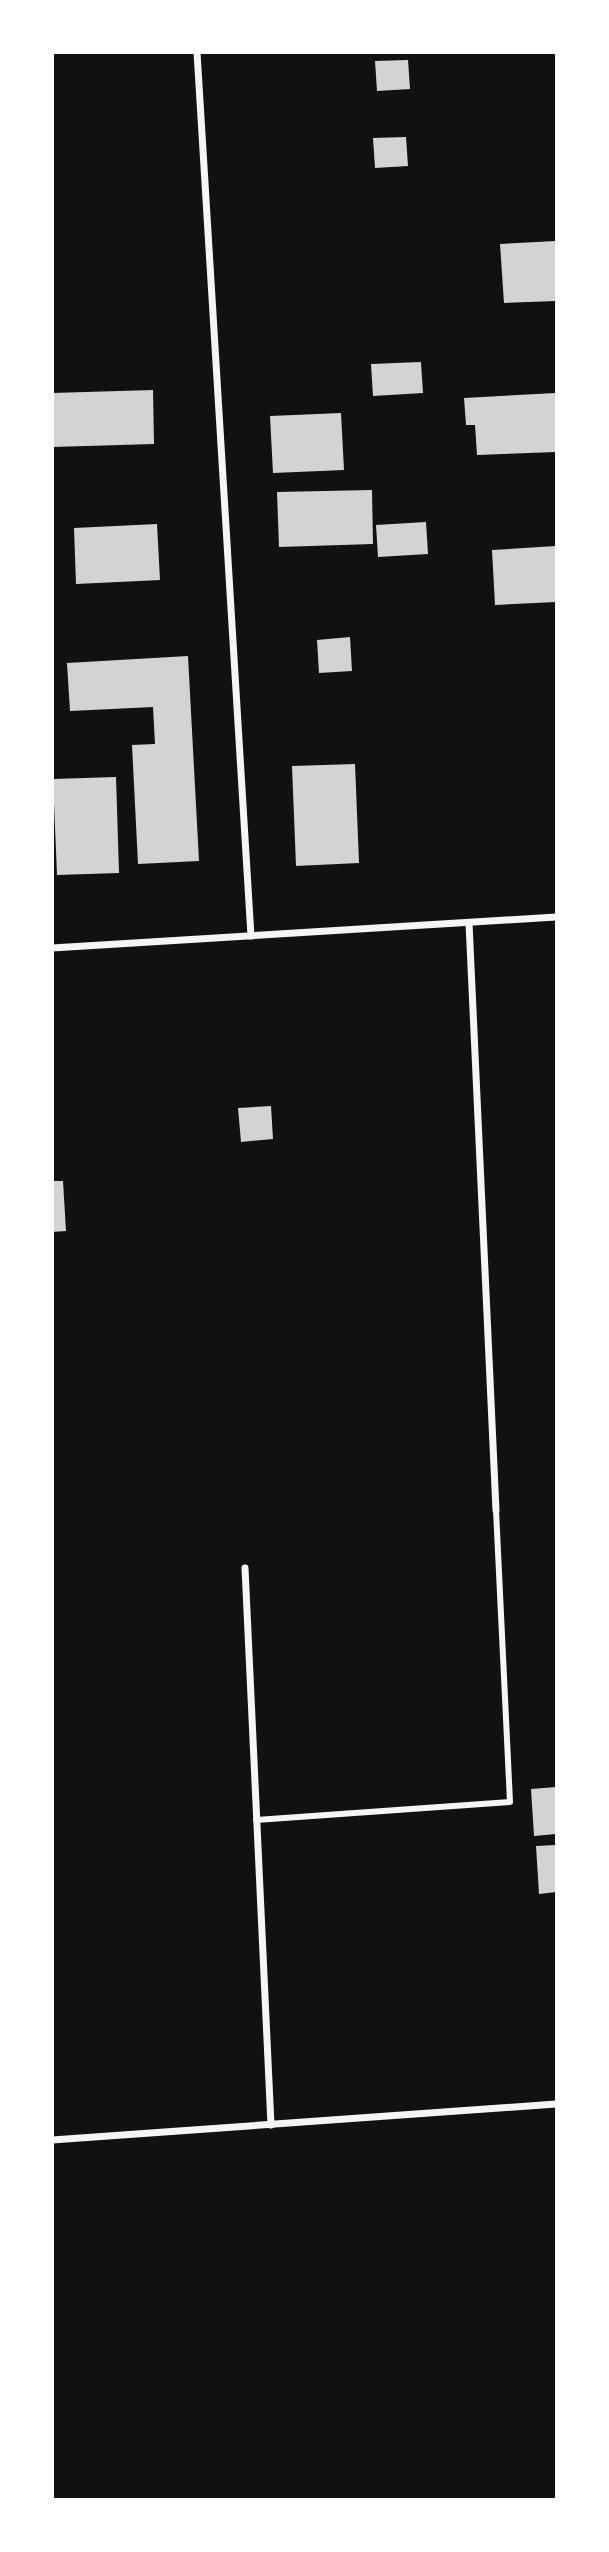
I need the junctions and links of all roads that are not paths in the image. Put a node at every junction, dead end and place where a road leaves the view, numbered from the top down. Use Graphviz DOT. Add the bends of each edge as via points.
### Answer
graph roads {
  1 [pos="197,52"];
  2 [pos="556,917"];
  3 [pos="469,923"];
  4 [pos="251,936"];
  5 [pos="52,948"];
  6 [pos="496,1510"];
  7 [pos="245,1569"];
  8 [pos="256,1820"];
  9 [pos="556,2104"];
  10 [pos="271,2125"];
  11 [pos="52,2140"];
  1 -- 4 [label="street"];
  2 -- 3 [label="street"];
  3 -- 4 [label="street"];
  3 -- 6 [label="street"];
  4 -- 5 [label="street"];
  6 -- 8 [label="street" via="510,1802"];
  7 -- 8 [label="street"];
  8 -- 10 [label="street"];
  9 -- 10 [label="street"];
  10 -- 11 [label="street"];
}
